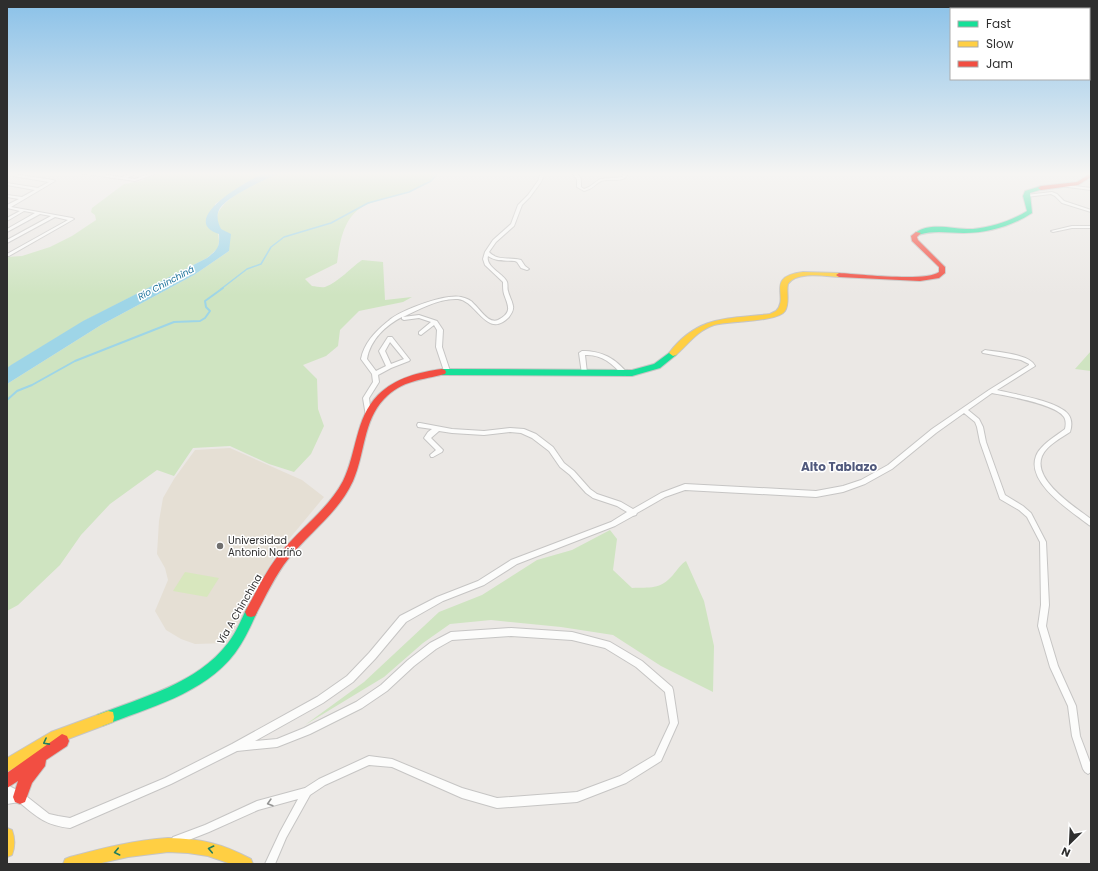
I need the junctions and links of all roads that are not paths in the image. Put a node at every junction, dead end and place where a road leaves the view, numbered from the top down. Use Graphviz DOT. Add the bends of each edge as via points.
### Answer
graph roads {
  1 [pos="18,214"];
  2 [pos="38,214"];
  3 [pos="42,214"];
  4 [pos="517,214"];
  5 [pos="1027,214"];
  6 [pos="54,216"];
  7 [pos="7,220"];
  8 [pos="1091,227"];
  9 [pos="7,231"];
  10 [pos="1053,231"];
  11 [pos="7,242"];
  12 [pos="487,252"];
  13 [pos="8,255"];
  14 [pos="527,269"];
  15 [pos="435,322"];
  16 [pos="389,324"];
  17 [pos="421,333"];
  18 [pos="985,352"];
  19 [pos="389,367"];
  20 [pos="447,371"];
  21 [pos="584,373"];
  22 [pos="375,374"];
  23 [pos="626,374"];
  24 [pos="991,391"];
  25 [pos="965,410"];
  26 [pos="368,415"];
  27 [pos="420,425"];
  28 [pos="437,429"];
  29 [pos="433,455"];
  30 [pos="634,513"];
  31 [pos="1091,523"];
  32 [pos="108,717"];
  33 [pos="53,747"];
  34 [pos="235,747"];
  35 [pos="7,765"];
  36 [pos="1088,769"];
  37 [pos="7,781"];
  38 [pos="7,790"];
  39 [pos="307,792"];
  40 [pos="20,797"];
  41 [pos="7,799"];
  42 [pos="7,835"];
  43 [pos="156,847"];
  44 [pos="7,850"];
  45 [pos="70,864"];
  46 [pos="246,864"];
  47 [pos="270,864"];
  1 -- 7 [label="street"];
  2 -- 9 [label="street"];
  3 -- 6 [label="street"];
  4 -- 12 [label="street" via="512,225 494,240"];
  5 -- 23 [label="main road, Vía A Chinchina" via="977,230 928,230 916,234 915,240 942,267 942,273 937,277 914,279 816,274 793,276 784,284 783,308 779,313 725,321 701,328 664,362 650,369"];
  6 -- 11 [label="street"];
  6 -- 13 [label="street" via="72,219"];
  8 -- 10 [label="street"];
  12 -- 14 [label="street" via="496,259 519,261"];
  12 -- 16 [label="street" via="487,264 505,282 511,304 510,310 497,324 488,322 469,301 454,298 430,304 392,320"];
  15 -- 16 [label="street" via="425,317 414,316"];
  15 -- 17 [label="street"];
  15 -- 20 [label="street" via="440,330 439,347"];
  16 -- 22 [label="street" via="371,342 364,354 364,359"];
  18 -- 24 [label="street" via="1022,358 1031,362 1032,366"];
  19 -- 19 [label="street" via="382,351 390,338 407,360"];
  19 -- 22 [label="street"];
  20 -- 21 [label="main road, Vía A Chinchina"];
  20 -- 26 [label="main road, Vía A Chinchina" via="427,373 402,382 385,392"];
  21 -- 23 [label="main road, Vía A Chinchina"];
  21 -- 23 [label="street" via="582,353 594,352 610,358"];
  22 -- 26 [label="street" via="376,382 366,398"];
  24 -- 25 [label="street"];
  24 -- 31 [label="street" via="1053,406 1066,414 1068,430 1056,436 1042,450 1036,462 1037,472 1044,483"];
  25 -- 30 [label="street" via="934,431 890,467 863,482 842,489 816,494 685,487 663,495"];
  25 -- 36 [label="street" via="980,427 1002,497 1029,515 1043,542 1045,605 1042,626 1054,667 1072,706 1076,736"];
  26 -- 32 [label="main road, Vía A Chinchina" via="348,481 285,555 229,651 197,678"];
  27 -- 28 [label="street"];
  28 -- 29 [label="street" via="428,438 440,450"];
  28 -- 30 [label="street" via="484,433 510,430 534,436 551,449 562,465 588,491"];
  30 -- 34 [label="street" via="613,524 514,562 481,583 414,612 403,619 350,679 320,700"];
  32 -- 33 [label="main road" via="85,727"];
  32 -- 35 [label="main road, one-way" via="63,732"];
  33 -- 37 [label="main road"];
  33 -- 40 [label="main road" via="26,779"];
  34 -- 39 [label="street" via="277,743 359,705 384,688 433,646 450,636 511,632 572,636 607,645 639,664 669,690 674,723 658,758 623,780 577,797 497,803 462,793 392,763 369,760 322,782"];
  34 -- 40 [label="street" via="168,781 70,823 46,818"];
  38 -- 40 [label="street"];
  39 -- 43 [label="street, one-way" via="257,806 206,830"];
  39 -- 47 [label="street"];
  40 -- 41 [label="street"];
  42 -- 44 [label="main road"];
  43 -- 45 [label="main road, one-way" via="127,850"];
  46 -- 43 [label="main road, one-way" via="224,852 205,848 178,845"];
}
